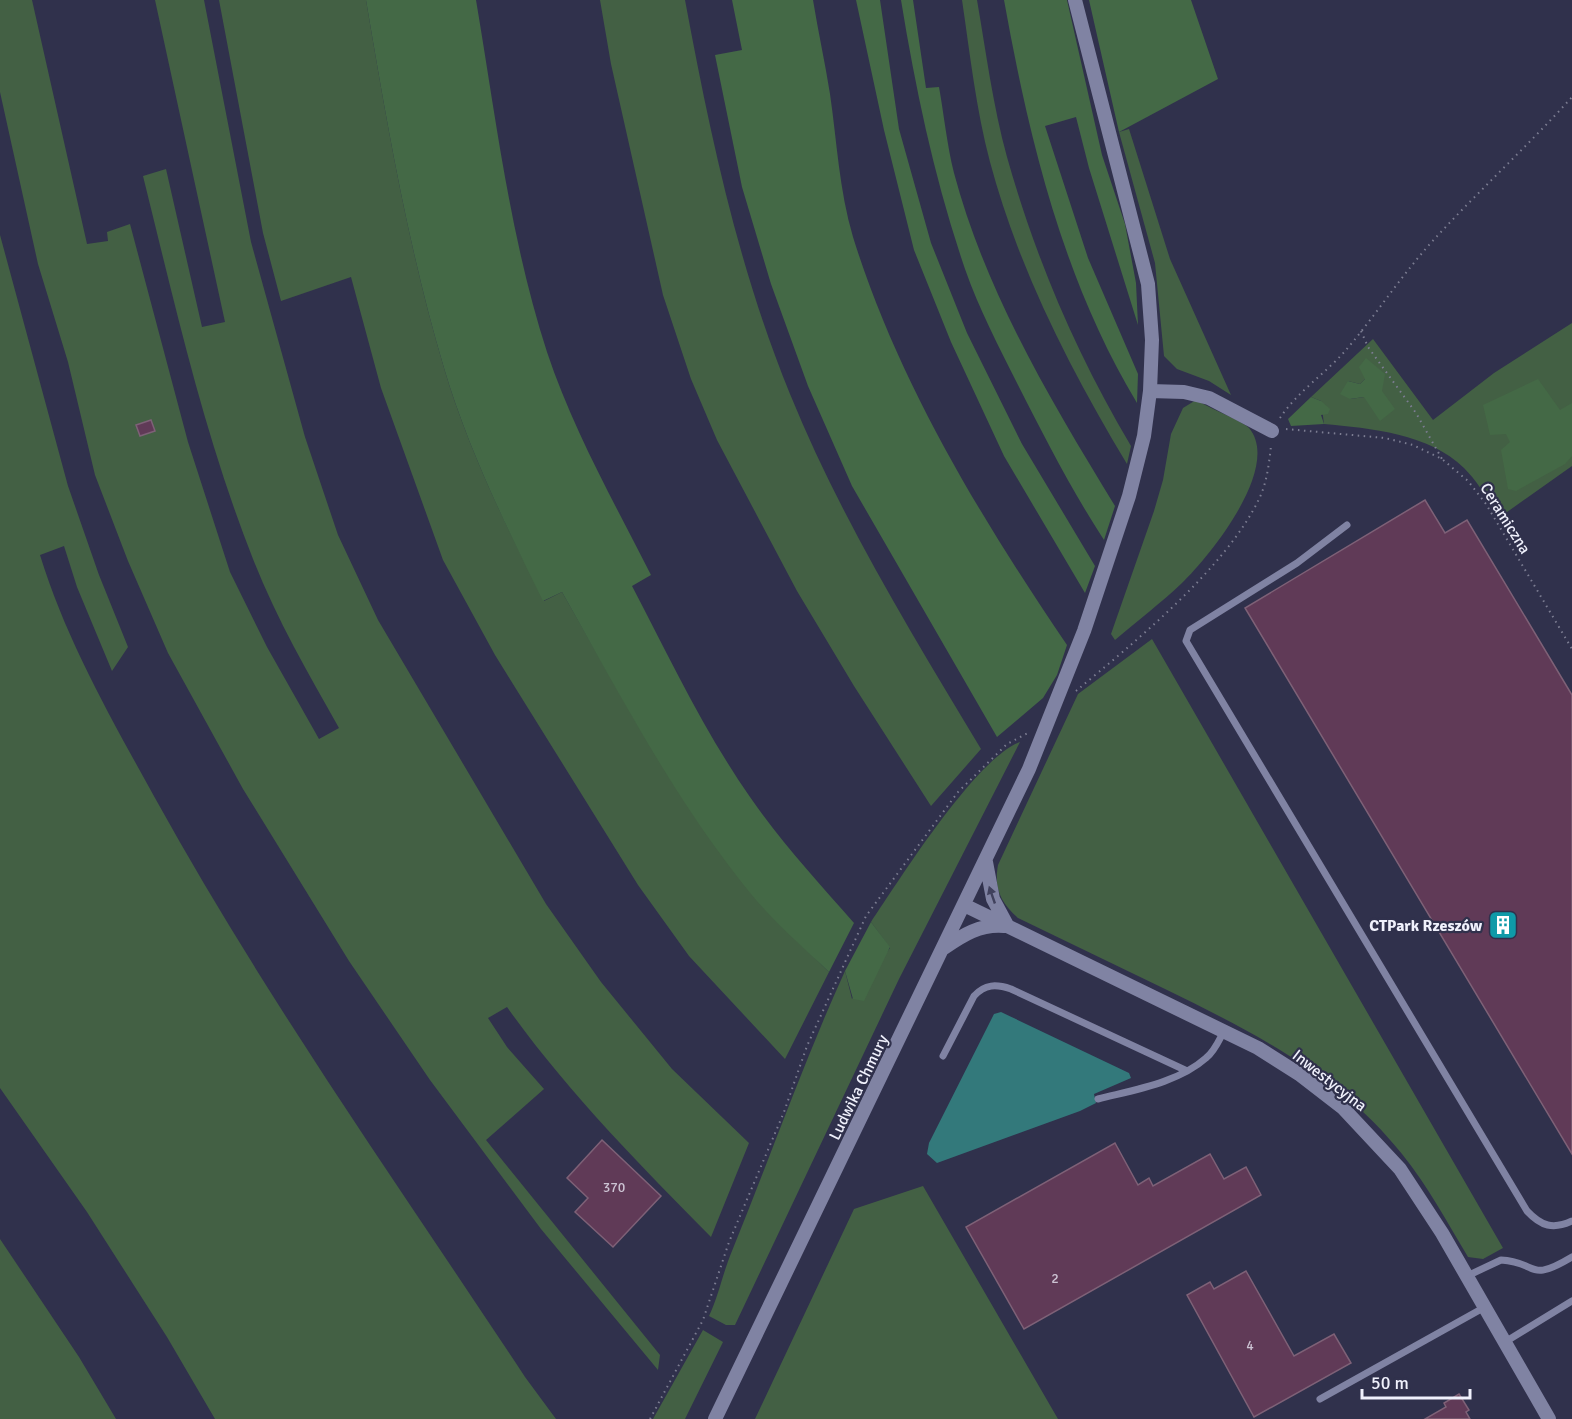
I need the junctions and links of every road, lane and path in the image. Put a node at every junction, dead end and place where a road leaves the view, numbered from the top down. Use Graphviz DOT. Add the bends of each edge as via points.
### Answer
graph roads {
  1 [pos="1075,0"];
  2 [pos="1572,98"];
  3 [pos="1361,331"];
  4 [pos="1150,391"];
  5 [pos="1272,431"];
  6 [pos="1442,459"];
  7 [pos="1347,525"];
  8 [pos="1572,649"];
  9 [pos="1076,691"];
  10 [pos="1047,724"];
  11 [pos="986,860"];
  12 [pos="964,905"];
  13 [pos="1009,927"];
  14 [pos="943,948"];
  15 [pos="1224,1031"];
  16 [pos="943,1056"];
  17 [pos="1185,1071"];
  18 [pos="1098,1099"];
  19 [pos="1572,1221"];
  20 [pos="1572,1257"];
  21 [pos="1467,1276"];
  22 [pos="1572,1302"];
  23 [pos="1485,1307"];
  24 [pos="1504,1342"];
  25 [pos="1320,1399"];
  26 [pos="650,1419"];
  27 [pos="715,1419"];
  28 [pos="1549,1419"];
  1 -- 4 [label="street, Ludwika Chmury" via="1148,284"];
  2 -- 3 [label="path" via="1428,247"];
  3 -- 5 [label="path" via="1330,368 1288,405"];
  3 -- 6 [label="path"];
  4 -- 5 [label="street" via="1184,392 1209,398"];
  4 -- 10 [label="street, Ludwika Chmury" via="1129,496 1084,631"];
  5 -- 6 [label="path, Ceramiczna" via="1385,438 1413,445"];
  5 -- 9 [label="path" via="1260,498 1225,549 1146,632"];
  6 -- 8 [label="path, Ceramiczna" via="1468,481 1486,504"];
  7 -- 19 [label="lane" via="1298,562 1190,630 1186,641 1527,1211 1547,1226"];
  10 -- 11 [label="street, Ludwika Chmury"];
  10 -- 26 [label="path" via="1007,744 958,792 866,916 807,1046 784,1112 729,1242 703,1320"];
  11 -- 12 [label="street, Ludwika Chmury"];
  13 -- 11 [label="street, one-way" via="993,899"];
  12 -- 13 [label="street, Inwestycyjna"];
  12 -- 14 [label="street, Ludwika Chmury"];
  13 -- 14 [label="street" via="981,928"];
  13 -- 15 [label="street, Inwestycyjna"];
  14 -- 27 [label="street, Ludwika Chmury"];
  15 -- 17 [label="lane" via="1206,1058"];
  15 -- 21 [label="street, Inwestycyjna" via="1299,1074 1363,1126 1417,1192"];
  16 -- 17 [label="lane" via="974,996 994,985 1011,989"];
  17 -- 18 [label="lane" via="1146,1087"];
  20 -- 21 [label="lane" via="1539,1272 1501,1260"];
  21 -- 23 [label="street, Inwestycyjna"];
  22 -- 24 [label="lane"];
  23 -- 24 [label="street, Inwestycyjna"];
  23 -- 25 [label="lane"];
  24 -- 28 [label="street, Inwestycyjna"];
}
